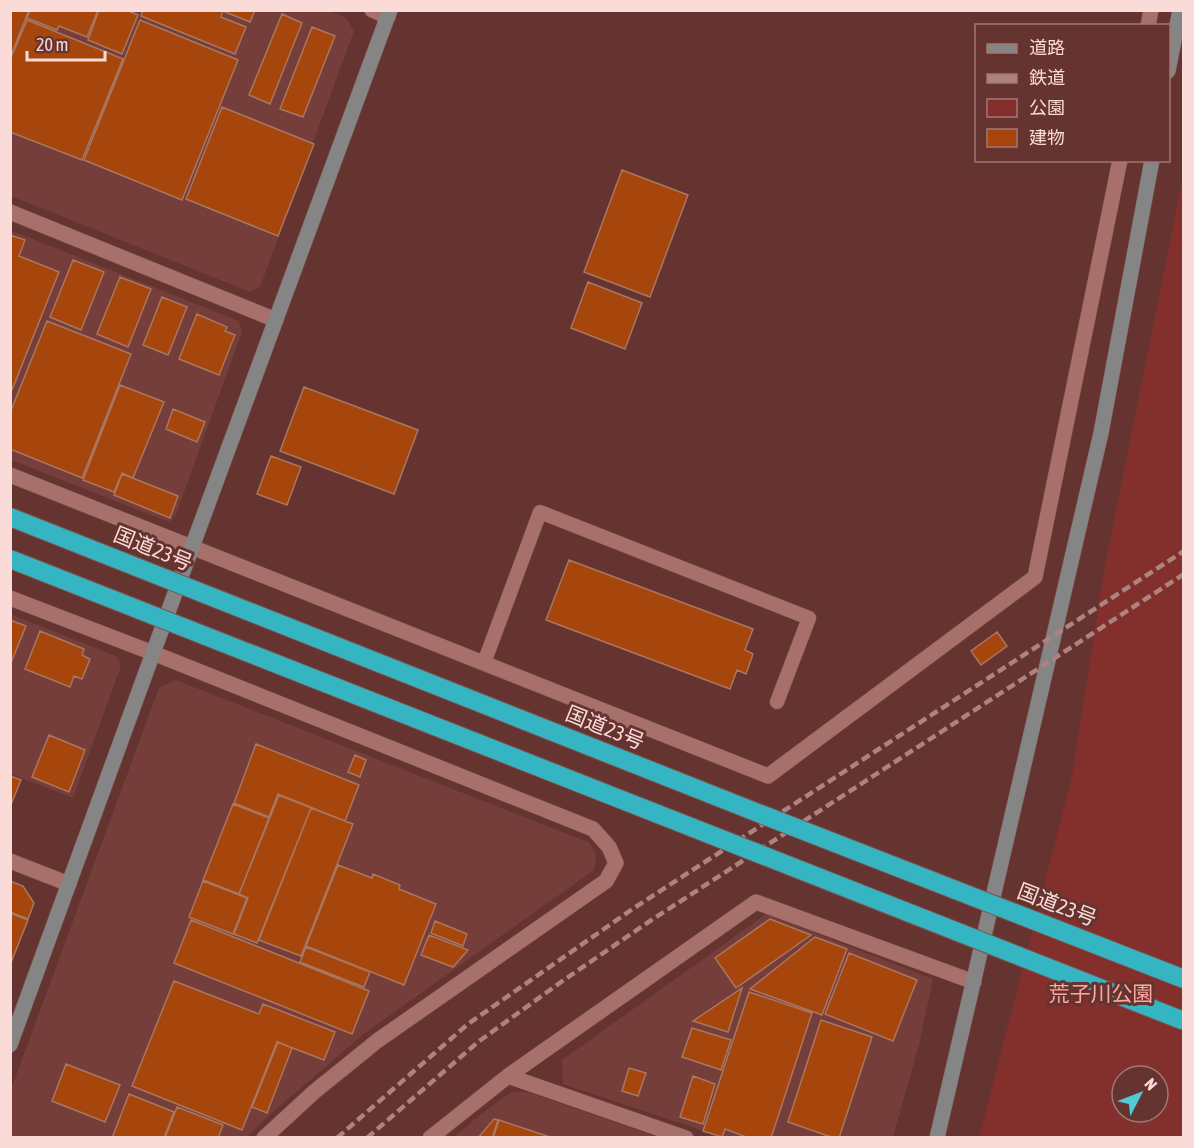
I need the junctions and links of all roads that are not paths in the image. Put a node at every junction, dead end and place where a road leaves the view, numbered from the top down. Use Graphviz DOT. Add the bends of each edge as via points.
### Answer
graph roads {
  1 [pos="372,10"];
  2 [pos="1180,10"];
  3 [pos="389,14"];
  4 [pos="1170,61"];
  5 [pos="1120,162"];
  6 [pos="1152,162"];
  7 [pos="10,212"];
  8 [pos="276,320"];
  9 [pos="10,475"];
  10 [pos="10,517"];
  11 [pos="193,548"];
  12 [pos="10,560"];
  13 [pos="10,598"];
  14 [pos="153,653"];
  15 [pos="484,663"];
  16 [pos="777,702"];
  17 [pos="10,861"];
  18 [pos="69,884"];
  19 [pos="1184,979"];
  20 [pos="974,982"];
  21 [pos="1184,1021"];
  22 [pos="10,1045"];
  23 [pos="508,1076"];
  24 [pos="264,1137"];
  25 [pos="430,1137"];
  26 [pos="686,1137"];
  27 [pos="937,1137"];
  1 -- 3 [label="street"];
  2 -- 4 [label="street"];
  3 -- 8 [label="street"];
  5 -- 15 [label="street" via="1035,577 768,776"];
  6 -- 20 [label="street" via="1101,433"];
  7 -- 8 [label="street"];
  8 -- 11 [label="street"];
  9 -- 11 [label="street"];
  10 -- 19 [label="highway, 国道23号, bridge"];
  11 -- 14 [label="street"];
  11 -- 15 [label="street"];
  12 -- 21 [label="highway, bridge"];
  13 -- 14 [label="street"];
  14 -- 18 [label="street"];
  14 -- 24 [label="street" via="593,829 609,847 616,863 606,881 377,1041"];
  15 -- 16 [label="lane" via="540,512 808,618"];
  17 -- 18 [label="street"];
  18 -- 22 [label="street"];
  20 -- 23 [label="street" via="756,903"];
  20 -- 27 [label="street"];
  23 -- 25 [label="street"];
  23 -- 26 [label="street"];
}
